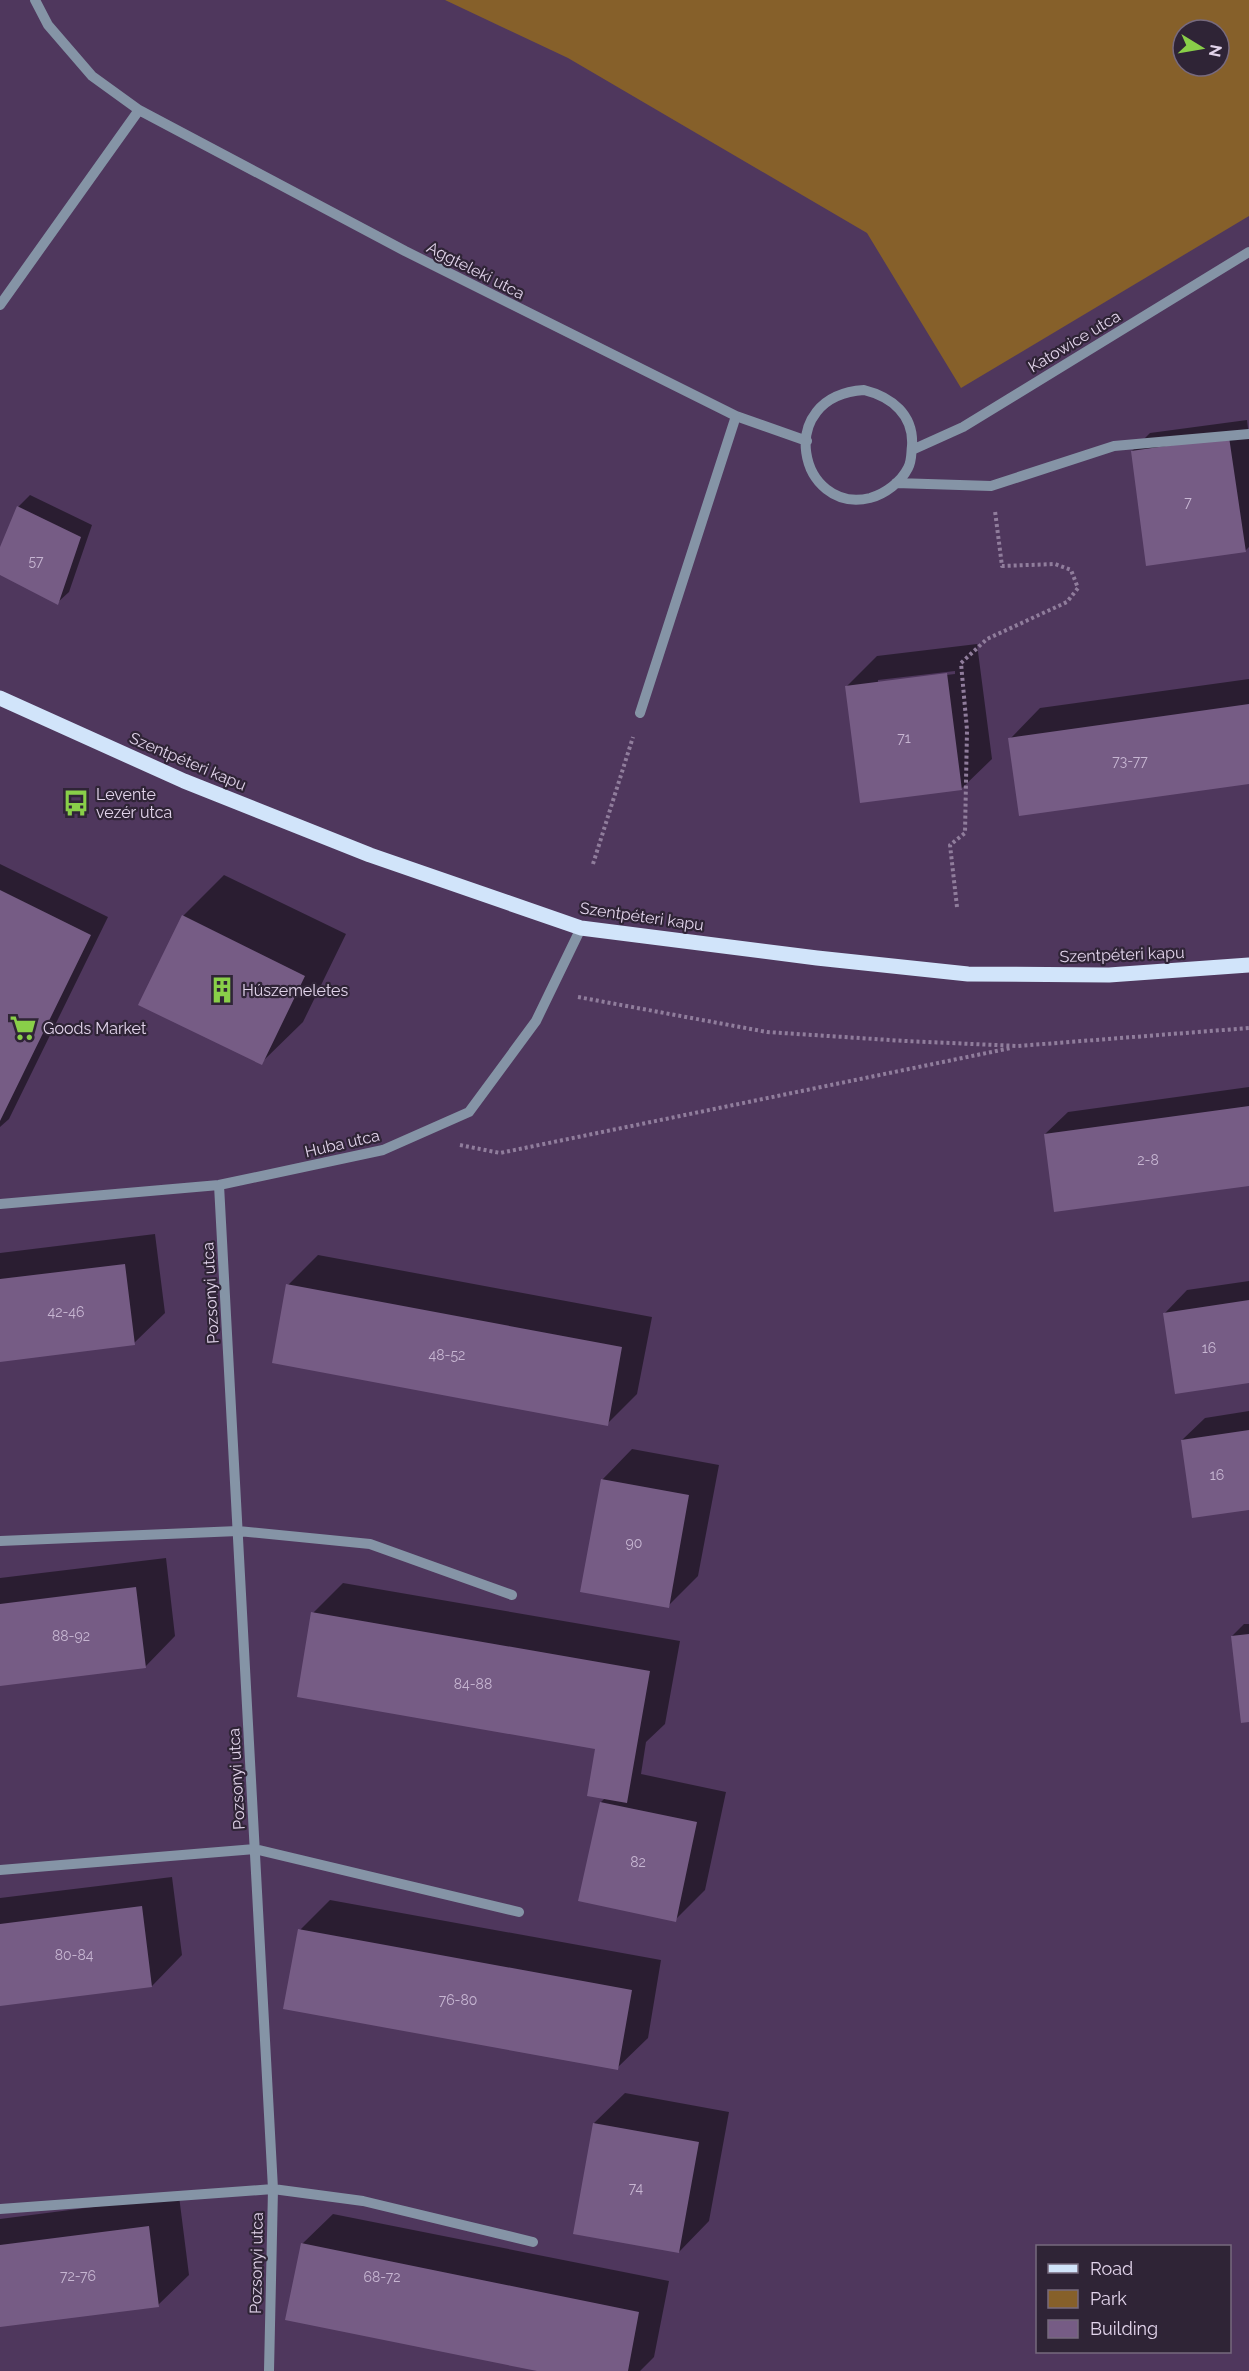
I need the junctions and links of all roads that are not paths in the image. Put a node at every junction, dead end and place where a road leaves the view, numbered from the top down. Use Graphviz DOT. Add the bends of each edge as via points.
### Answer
graph roads {
  1 [pos="35,0"];
  2 [pos="139,110"];
  3 [pos="1249,252"];
  4 [pos="0,305"];
  5 [pos="736,416"];
  6 [pos="1249,434"];
  7 [pos="807,441"];
  8 [pos="912,450"];
  9 [pos="896,483"];
  10 [pos="0,698"];
  11 [pos="640,713"];
  12 [pos="581,928"];
  13 [pos="1249,965"];
  14 [pos="219,1185"];
  15 [pos="0,1204"];
  16 [pos="238,1531"];
  17 [pos="0,1541"];
  18 [pos="512,1595"];
  19 [pos="255,1849"];
  20 [pos="0,1870"];
  21 [pos="519,1912"];
  22 [pos="273,2189"];
  23 [pos="0,2209"];
  24 [pos="533,2242"];
  25 [pos="269,2371"];
  1 -- 2 [label="street, Aggteleki utca" via="48,25 92,76"];
  2 -- 4 [label="street"];
  2 -- 5 [label="street, Aggteleki utca" via="405,251"];
  3 -- 8 [label="street, Katowice utca" via="963,427"];
  5 -- 7 [label="street, Aggteleki utca"];
  5 -- 11 [label="street"];
  6 -- 9 [label="street" via="1114,446 991,486"];
  7 -- 8 [label="street" via="808,424 817,409 846,391 864,390 880,394 906,417 913,433"];
  7 -- 9 [label="street" via="806,460 814,477 828,490 845,498 863,500 881,495"];
  8 -- 9 [label="street" via="905,475"];
  10 -- 12 [label="main road, Szentpéteri kapu" via="184,781 370,855"];
  12 -- 13 [label="main road, Szentpéteri kapu" via="968,974 1109,975"];
  12 -- 14 [label="street, Huba utca" via="536,1022 470,1112 383,1150"];
  14 -- 15 [label="street, Huba utca"];
  14 -- 16 [label="street, Pozsonyi utca"];
  16 -- 17 [label="street"];
  16 -- 18 [label="street" via="370,1544"];
  16 -- 19 [label="street, Pozsonyi utca"];
  19 -- 20 [label="street"];
  19 -- 21 [label="street"];
  19 -- 22 [label="street, Pozsonyi utca"];
  22 -- 23 [label="street"];
  22 -- 24 [label="street" via="363,2201"];
  22 -- 25 [label="street, Pozsonyi utca"];
}
